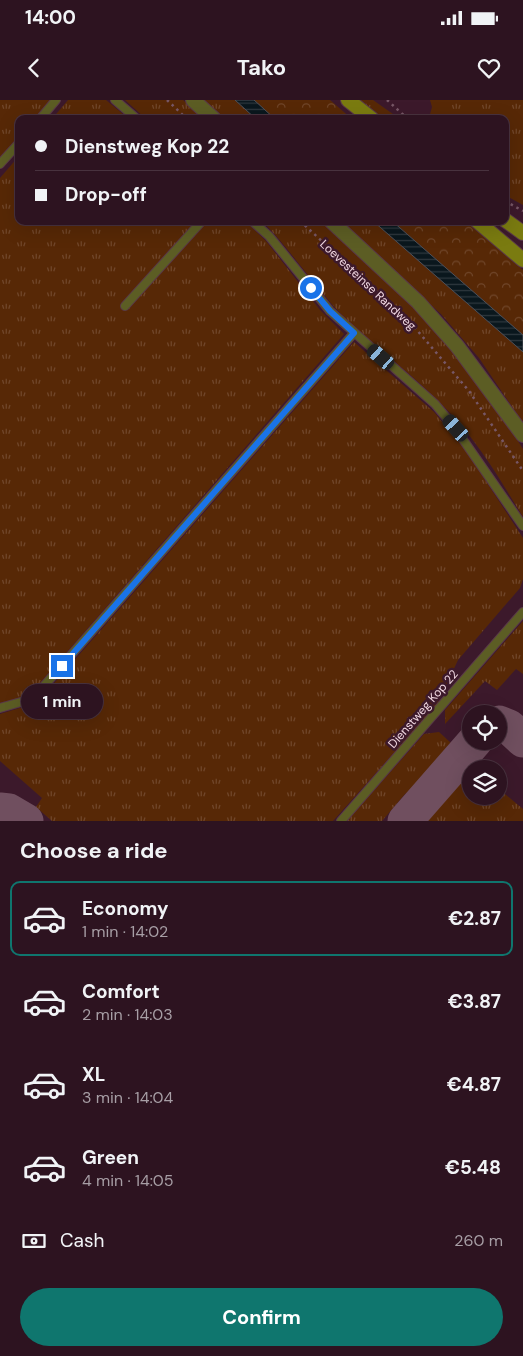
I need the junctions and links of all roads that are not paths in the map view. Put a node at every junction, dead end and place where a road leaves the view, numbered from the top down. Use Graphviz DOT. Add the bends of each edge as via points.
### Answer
graph roads {
  1 [pos="56,100"];
  2 [pos="115,100"];
  3 [pos="193,100"];
  4 [pos="340,100"];
  5 [pos="348,100"];
  6 [pos="43,115"];
  7 [pos="132,115"];
  8 [pos="210,115"];
  9 [pos="353,115"];
  10 [pos="367,115"];
  11 [pos="15,147"];
  12 [pos="0,164"];
  13 [pos="509,223"];
  14 [pos="198,225"];
  15 [pos="257,225"];
  16 [pos="335,225"];
  17 [pos="482,225"];
  18 [pos="523,233"];
  19 [pos="523,260"];
  20 [pos="125,306"];
  21 [pos="354,333"];
  22 [pos="523,436"];
  23 [pos="523,526"];
  24 [pos="523,612"];
  25 [pos="0,708"];
  26 [pos="340,821"];
  1 -- 6 [label="lane"];
  2 -- 7 [label="lane"];
  3 -- 8 [label="street"];
  4 -- 9 [label="main road"];
  5 -- 10 [label="main road"];
  11 -- 12 [label="lane"];
  13 -- 18 [label="main road"];
  14 -- 20 [label="lane"];
  15 -- 21 [label="lane" via="330,311"];
  16 -- 22 [label="street, Loevesteinse Randweg" via="418,302 457,346"];
  17 -- 19 [label="main road"];
  21 -- 23 [label="lane" via="435,404 456,428"];
  21 -- 25 [label="lane" via="36,695"];
  24 -- 26 [label="lane, Dienstweg Kop 22"];
}
